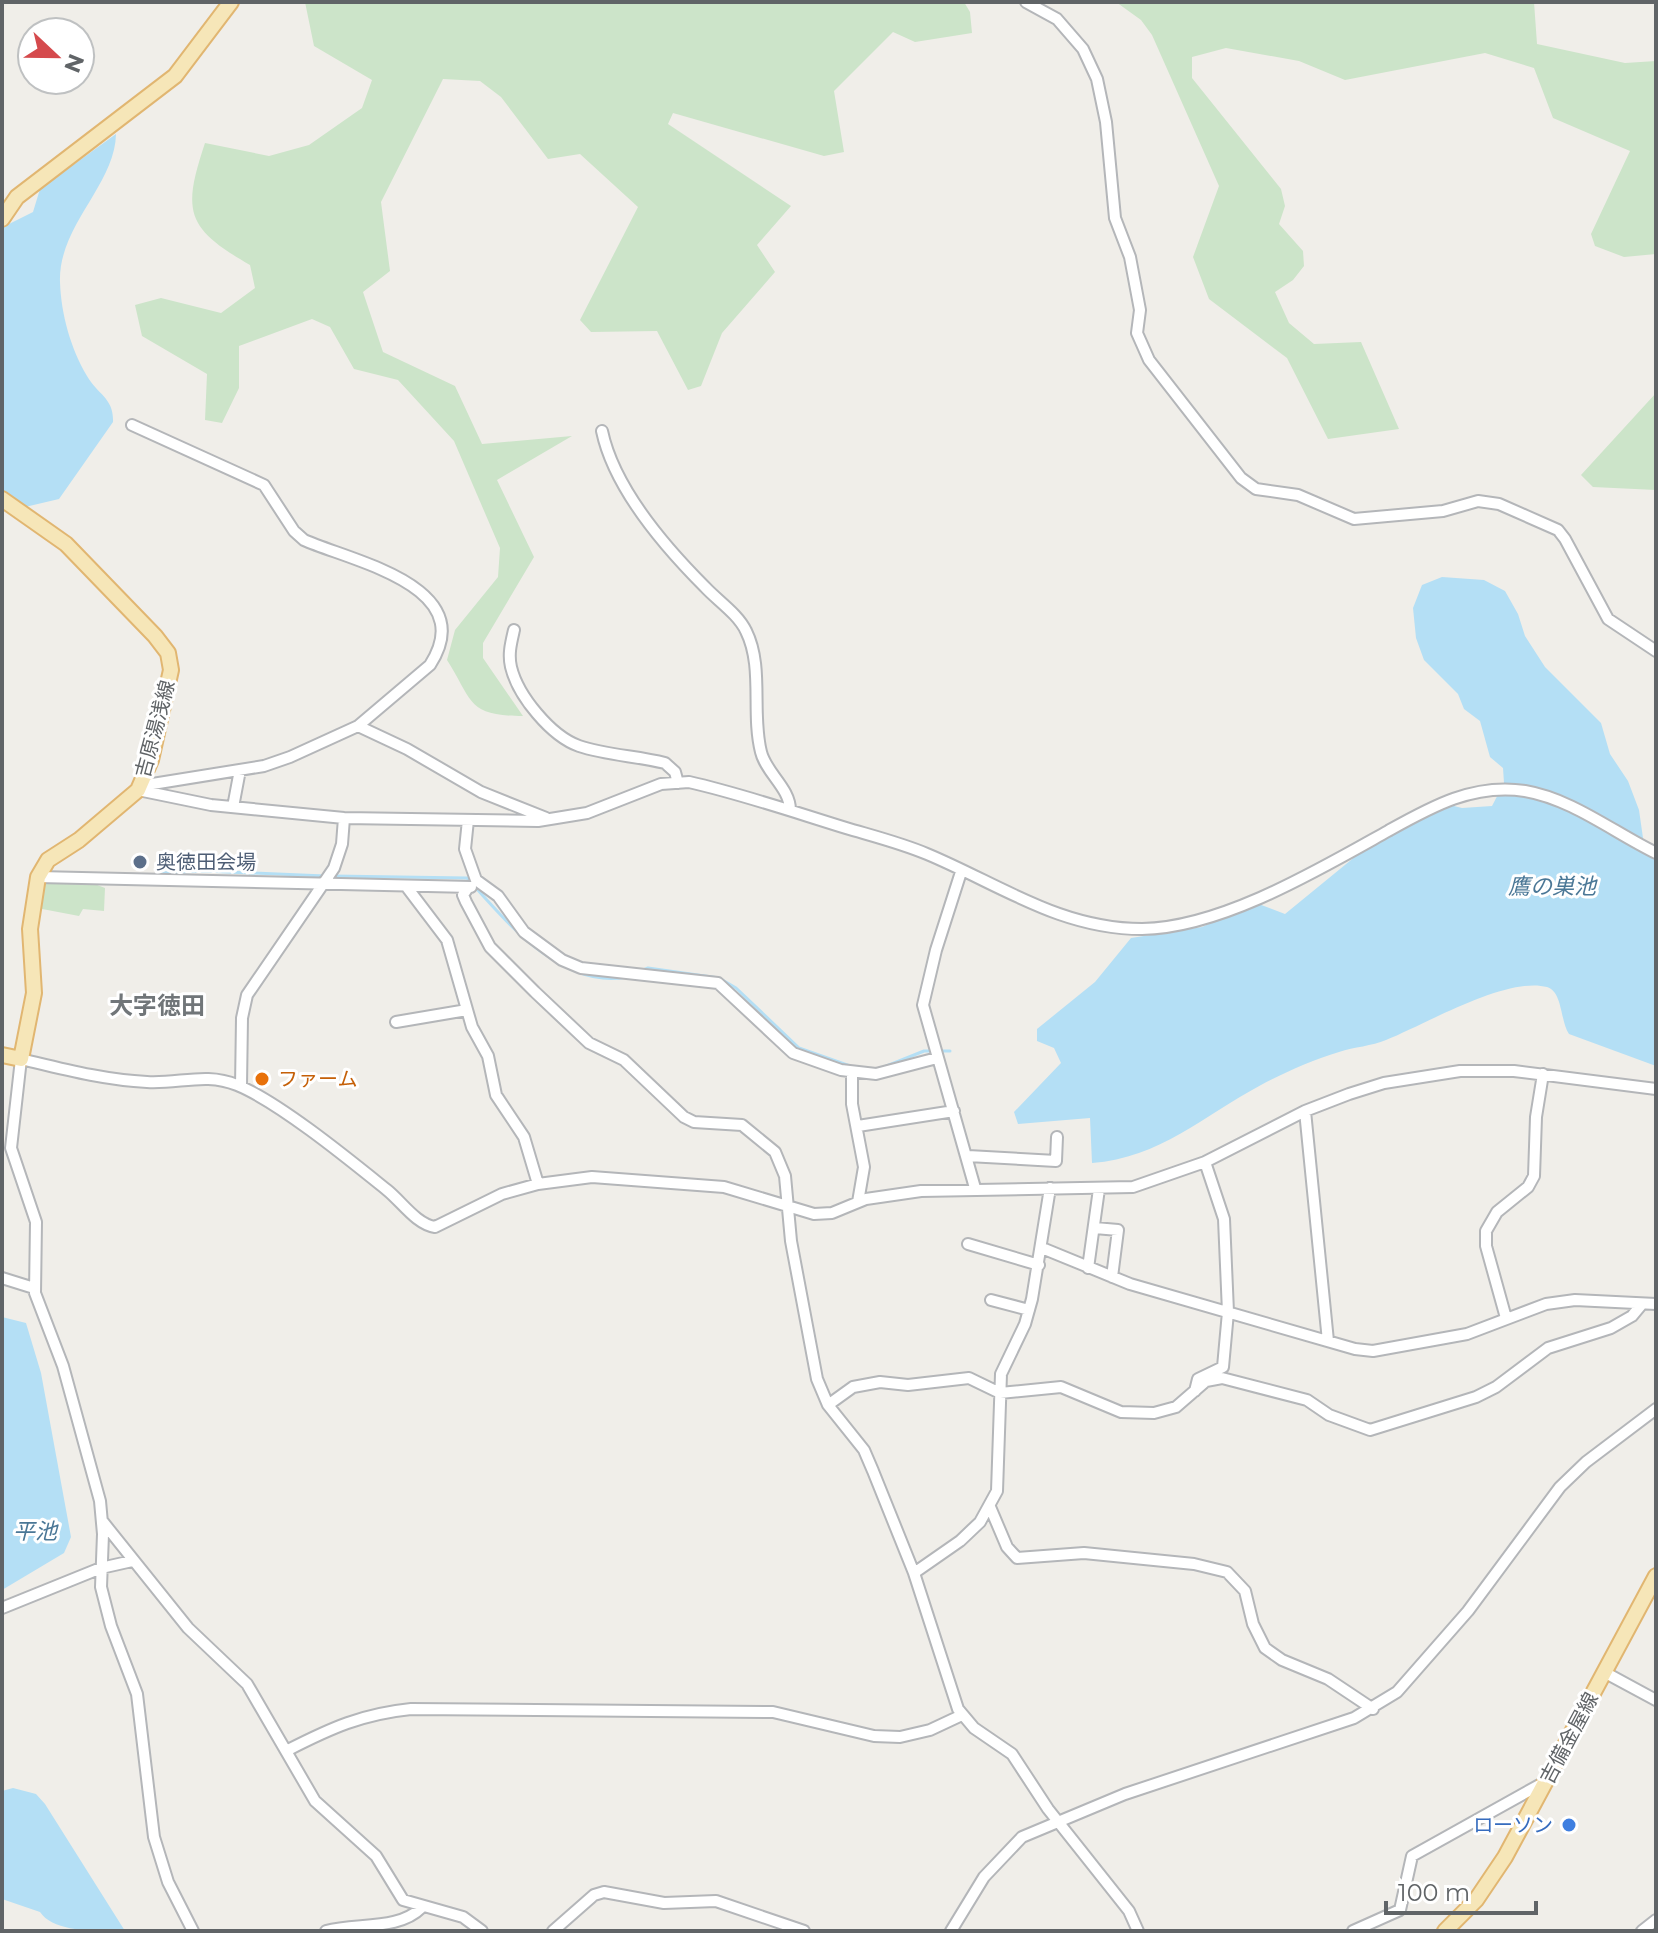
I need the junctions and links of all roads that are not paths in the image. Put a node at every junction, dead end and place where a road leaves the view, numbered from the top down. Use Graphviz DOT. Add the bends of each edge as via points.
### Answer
graph roads {
  1 [pos="231,2"];
  2 [pos="1026,2"];
  3 [pos="2,219"];
  4 [pos="132,425"];
  5 [pos="602,431"];
  6 [pos="2,499"];
  7 [pos="514,630"];
  8 [pos="1656,651"];
  9 [pos="358,726"];
  10 [pos="240,770"];
  11 [pos="678,783"];
  12 [pos="139,788"];
  13 [pos="233,807"];
  14 [pos="790,810"];
  15 [pos="344,818"];
  16 [pos="468,820"];
  17 [pos="552,820"];
  18 [pos="1656,853"];
  19 [pos="961,872"];
  20 [pos="38,877"];
  21 [pos="476,880"];
  22 [pos="324,884"];
  23 [pos="406,886"];
  24 [pos="467,889"];
  25 [pos="467,1010"];
  26 [pos="396,1022"];
  27 [pos="2,1055"];
  28 [pos="937,1058"];
  29 [pos="21,1059"];
  30 [pos="852,1073"];
  31 [pos="1543,1074"];
  32 [pos="241,1086"];
  33 [pos="1656,1089"];
  34 [pos="954,1111"];
  35 [pos="1305,1111"];
  36 [pos="858,1126"];
  37 [pos="1057,1137"];
  38 [pos="968,1156"];
  39 [pos="1205,1162"];
  40 [pos="538,1184"];
  41 [pos="975,1188"];
  42 [pos="1050,1188"];
  43 [pos="1099,1189"];
  44 [pos="858,1202"];
  45 [pos="790,1209"];
  46 [pos="1095,1228"];
  47 [pos="968,1244"];
  48 [pos="1042,1248"];
  49 [pos="1039,1265"];
  50 [pos="1088,1268"];
  51 [pos="1112,1277"];
  52 [pos="2,1278"];
  53 [pos="34,1288"];
  54 [pos="991,1300"];
  55 [pos="1642,1304"];
  56 [pos="1656,1304"];
  57 [pos="1029,1310"];
  58 [pos="1228,1312"];
  59 [pos="1506,1318"];
  60 [pos="1328,1341"];
  61 [pos="1195,1391"];
  62 [pos="1000,1393"];
  63 [pos="828,1405"];
  64 [pos="1656,1409"];
  65 [pos="990,1507"];
  66 [pos="102,1522"];
  67 [pos="132,1561"];
  68 [pos="101,1568"];
  69 [pos="914,1573"];
  70 [pos="1656,1576"];
  71 [pos="2,1608"];
  72 [pos="1604,1672"];
  73 [pos="1656,1700"];
  74 [pos="1373,1709"];
  75 [pos="962,1715"];
  76 [pos="288,1750"];
  77 [pos="1545,1783"];
  78 [pos="1057,1821"];
  79 [pos="421,1908"];
  80 [pos="1656,1920"];
  81 [pos="193,1931"];
  82 [pos="326,1931"];
  83 [pos="482,1931"];
  84 [pos="553,1931"];
  85 [pos="804,1931"];
  86 [pos="951,1931"];
  87 [pos="1138,1931"];
  88 [pos="1353,1931"];
  89 [pos="1445,1931"];
  90 [pos="1642,1931"];
  1 -- 3 [label="main road" via="175,76 17,197"];
  2 -- 8 [label="street" via="1057,19 1083,49 1097,79 1115,218 1130,257 1140,310 1137,333 1149,360 1241,478 1256,489 1298,495 1354,519 1443,511 1478,501 1536,519 1565,539 1608,619"];
  4 -- 9 [label="street" via="264,485 304,540 391,571 430,603 442,629 438,653"];
  5 -- 14 [label="street" via="621,484 703,586 746,630 754,653 755,731 762,758 790,798"];
  6 -- 12 [label="main road, 吉原湯浅線" via="66,544 168,653 168,694"];
  7 -- 11 [label="street" via="513,672 556,732 582,747 670,765"];
  9 -- 10 [label="street" via="277,763"];
  9 -- 17 [label="street" via="481,792"];
  10 -- 12 [label="street"];
  10 -- 13 [label="street"];
  11 -- 14 [label="street"];
  11 -- 17 [label="street"];
  12 -- 13 [label="street"];
  12 -- 20 [label="main road, 吉原湯浅線" via="48,860"];
  13 -- 15 [label="street"];
  14 -- 19 [label="street" via="929,854"];
  15 -- 16 [label="street"];
  15 -- 22 [label="street" via="340,853"];
  16 -- 17 [label="street"];
  16 -- 21 [label="street" via="465,849"];
  18 -- 19 [label="street" via="1556,800 1496,789 1464,794 1425,810 1222,915 1176,925 1107,927 1065,918"];
  19 -- 28 [label="street" via="923,1005"];
  20 -- 22 [label="street"];
  20 -- 29 [label="main road" via="30,929 34,993"];
  21 -- 24 [label="street"];
  21 -- 30 [label="street" via="498,896 524,932 562,960 581,968 718,983 793,1053"];
  22 -- 23 [label="street"];
  22 -- 32 [label="street" via="247,995"];
  23 -- 24 [label="street"];
  23 -- 25 [label="street" via="447,940"];
  24 -- 45 [label="street" via="463,895 490,947 589,1043 624,1060 684,1117 742,1125 775,1152"];
  25 -- 26 [label="street"];
  25 -- 40 [label="street" via="488,1056 498,1102 524,1137"];
  27 -- 29 [label="main road"];
  28 -- 30 [label="street" via="887,1073"];
  28 -- 34 [label="street"];
  29 -- 32 [label="street" via="99,1078 217,1078"];
  29 -- 53 [label="street" via="11,1148 36,1222"];
  30 -- 36 [label="street"];
  31 -- 33 [label="street"];
  31 -- 35 [label="street" via="1460,1071 1399,1081"];
  31 -- 59 [label="street" via="1534,1176 1497,1212 1486,1231"];
  32 -- 40 [label="street" via="280,1110 427,1225 445,1224 502,1194"];
  34 -- 36 [label="street"];
  34 -- 38 [label="street"];
  35 -- 39 [label="street"];
  35 -- 60 [label="street"];
  36 -- 44 [label="street" via="864,1167"];
  37 -- 38 [label="street" via="1056,1161"];
  38 -- 41 [label="street"];
  39 -- 43 [label="street" via="1133,1187"];
  39 -- 58 [label="street" via="1224,1219"];
  40 -- 45 [label="street" via="592,1177 724,1187"];
  41 -- 42 [label="street"];
  41 -- 44 [label="street"];
  42 -- 43 [label="street"];
  42 -- 48 [label="street"];
  43 -- 46 [label="street"];
  44 -- 45 [label="street" via="832,1213"];
  45 -- 63 [label="street" via="806,1331"];
  46 -- 50 [label="street"];
  46 -- 51 [label="street" via="1118,1230"];
  47 -- 49 [label="street"];
  48 -- 49 [label="street"];
  48 -- 50 [label="street"];
  49 -- 57 [label="street"];
  50 -- 51 [label="street"];
  51 -- 58 [label="street"];
  52 -- 53 [label="street"];
  53 -- 66 [label="street" via="63,1366"];
  54 -- 57 [label="street"];
  55 -- 56 [label="street"];
  55 -- 59 [label="street" via="1575,1300"];
  55 -- 61 [label="street" via="1611,1328 1548,1348 1476,1397 1370,1430 1329,1415 1307,1400 1222,1378"];
  57 -- 62 [label="street" via="1001,1374"];
  58 -- 60 [label="street"];
  58 -- 61 [label="street" via="1223,1367 1198,1379"];
  59 -- 60 [label="street" via="1467,1334 1373,1351"];
  61 -- 62 [label="street" via="1171,1410 1134,1414 1061,1387"];
  62 -- 63 [label="street" via="969,1378 908,1385 880,1382 853,1387"];
  62 -- 65 [label="street" via="1001,1468"];
  63 -- 69 [label="street" via="864,1450"];
  64 -- 74 [label="street" via="1560,1487 1418,1671"];
  65 -- 69 [label="street" via="960,1541"];
  65 -- 74 [label="street" via="1017,1558 1084,1553 1227,1572 1245,1591 1265,1648"];
  66 -- 67 [label="street"];
  66 -- 68 [label="street"];
  67 -- 68 [label="street"];
  67 -- 76 [label="street" via="188,1628 247,1684"];
  68 -- 71 [label="street"];
  68 -- 81 [label="street" via="105,1609 137,1694 154,1837 168,1882"];
  69 -- 75 [label="street"];
  70 -- 72 [label="main road, 吉備金屋線"];
  72 -- 73 [label="street"];
  72 -- 77 [label="main road, 吉備金屋線"];
  74 -- 78 [label="street"];
  75 -- 76 [label="street" via="900,1737 874,1736 773,1712 411,1709 372,1713"];
  75 -- 78 [label="street" via="1012,1754"];
  76 -- 79 [label="street" via="315,1801 376,1856 403,1900"];
  77 -- 88 [label="street" via="1412,1856 1400,1910"];
  77 -- 89 [label="main road, 吉備金屋線" via="1487,1887"];
  78 -- 86 [label="street" via="1014,1844 984,1877"];
  78 -- 87 [label="street" via="1129,1911"];
  79 -- 82 [label="street" via="401,1923"];
  79 -- 83 [label="street" via="463,1917"];
  80 -- 90 [label="street"];
  84 -- 85 [label="street" via="604,1892 664,1903 716,1901"];
}
